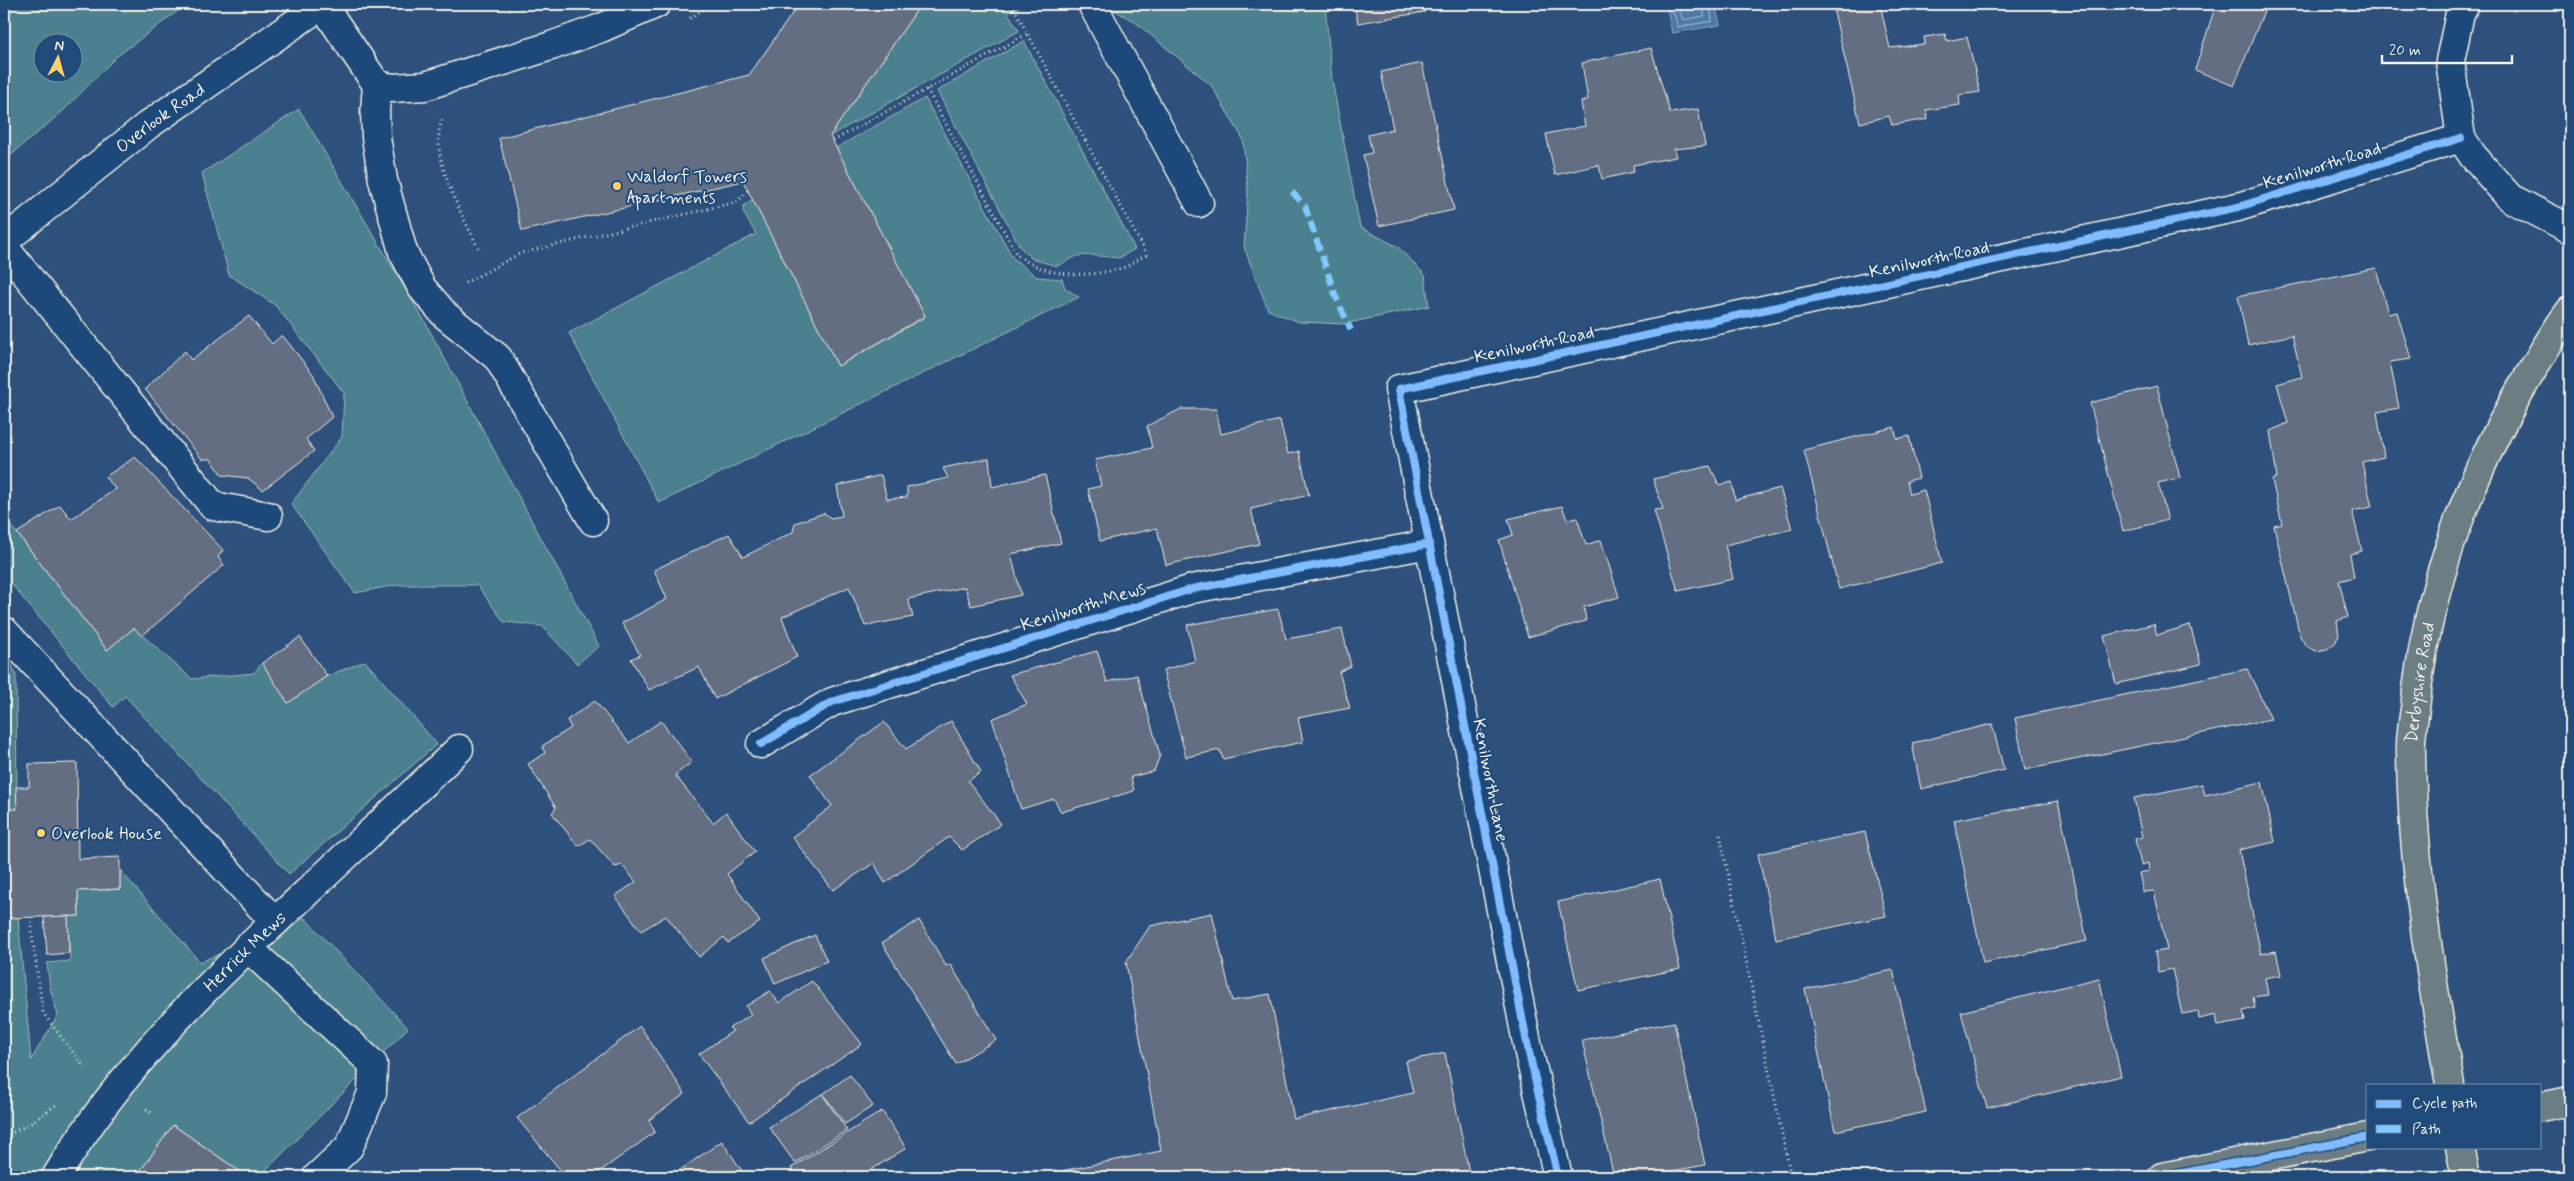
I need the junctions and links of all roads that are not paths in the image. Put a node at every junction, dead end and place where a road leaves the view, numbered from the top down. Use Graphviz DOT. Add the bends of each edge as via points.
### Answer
graph roads {
  1 [pos="322,4"];
  2 [pos="656,4"];
  3 [pos="1092,4"];
  4 [pos="2465,4"];
  5 [pos="377,85"];
  6 [pos="2461,138"];
  7 [pos="1199,203"];
  8 [pos="2570,229"];
  9 [pos="4,241"];
  10 [pos="4,247"];
  11 [pos="2570,311"];
  12 [pos="1399,389"];
  13 [pos="268,516"];
  14 [pos="593,521"];
  15 [pos="1429,544"];
  16 [pos="4,631"];
  17 [pos="761,744"];
  18 [pos="459,750"];
  19 [pos="274,922"];
  20 [pos="247,947"];
  21 [pos="2450,1084"];
  22 [pos="2570,1101"];
  23 [pos="2542,1107"];
  24 [pos="2366,1137"];
  25 [pos="2460,1148"];
  26 [pos="56,1177"];
  27 [pos="317,1177"];
  28 [pos="1558,1177"];
  29 [pos="2162,1177"];
  30 [pos="2466,1177"];
  1 -- 5 [label="street"];
  1 -- 9 [label="street, Overlook Road" via="148,125"];
  2 -- 5 [label="street" via="559,43 425,86"];
  3 -- 7 [label="street"];
  4 -- 6 [label="street" via="2460,13 2450,61"];
  5 -- 14 [label="street" via="376,137 385,189 403,252 422,288 445,315 498,358"];
  6 -- 8 [label="street" via="2510,198"];
  6 -- 12 [label="street, Kenilworth Road" via="2238,207"];
  10 -- 13 [label="street" via="213,506"];
  11 -- 21 [label="main road, Derbyshire Road" via="2521,388 2486,454 2448,552 2430,613 2418,678 2410,751 2415,856"];
  12 -- 15 [label="street, Kenilworth Lane"];
  15 -- 17 [label="street, Kenilworth Mews" via="1192,589 832,702"];
  15 -- 28 [label="street, Kenilworth Lane" via="1527,1043"];
  16 -- 19 [label="street"];
  18 -- 19 [label="street, Herrick Mews"];
  19 -- 20 [label="street, Herrick Mews"];
  20 -- 26 [label="street, Herrick Mews" via="195,997 106,1103"];
  20 -- 27 [label="street" via="373,1064 372,1093 349,1147"];
  22 -- 23 [label="main road"];
  24 -- 29 [label="main road"];
  25 -- 30 [label="main road"];
}
